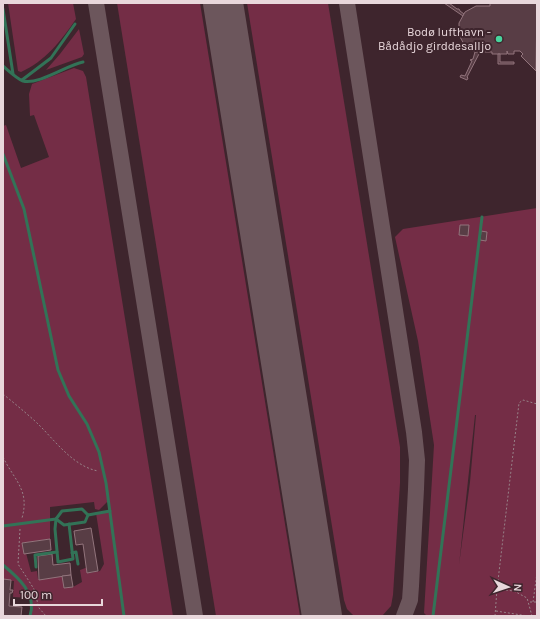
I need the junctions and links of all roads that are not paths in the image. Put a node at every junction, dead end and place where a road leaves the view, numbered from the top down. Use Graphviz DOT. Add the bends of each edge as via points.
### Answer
graph roads {
  1 [pos="3,9"];
  2 [pos="75,24"];
  3 [pos="83,62"];
  4 [pos="3,66"];
  5 [pos="13,74"];
  6 [pos="22,80"];
  7 [pos="3,154"];
  8 [pos="482,216"];
  9 [pos="110,512"];
  10 [pos="88,514"];
  11 [pos="56,519"];
  12 [pos="69,524"];
  13 [pos="3,526"];
  14 [pos="57,552"];
  15 [pos="72,553"];
  16 [pos="78,564"];
  17 [pos="3,565"];
  18 [pos="36,567"];
  19 [pos="30,616"];
  20 [pos="124,616"];
  21 [pos="433,616"];
  1 -- 5 [label="lane"];
  2 -- 6 [label="lane" via="51,58"];
  3 -- 6 [label="lane" via="43,77"];
  4 -- 5 [label="lane"];
  5 -- 6 [label="lane"];
  7 -- 9 [label="lane" via="24,209 58,370 99,452"];
  8 -- 21 [label="lane"];
  9 -- 10 [label="lane"];
  9 -- 20 [label="lane"];
  10 -- 11 [label="lane" via="82,509 62,511"];
  10 -- 12 [label="lane" via="85,522"];
  11 -- 12 [label="lane" via="64,525"];
  11 -- 13 [label="lane"];
  11 -- 14 [label="lane"];
  12 -- 15 [label="lane"];
  14 -- 15 [label="lane" via="58,562 73,559"];
  14 -- 18 [label="lane" via="35,555"];
  15 -- 16 [label="lane" via="76,552"];
  17 -- 19 [label="lane" via="20,581 31,597"];
}
